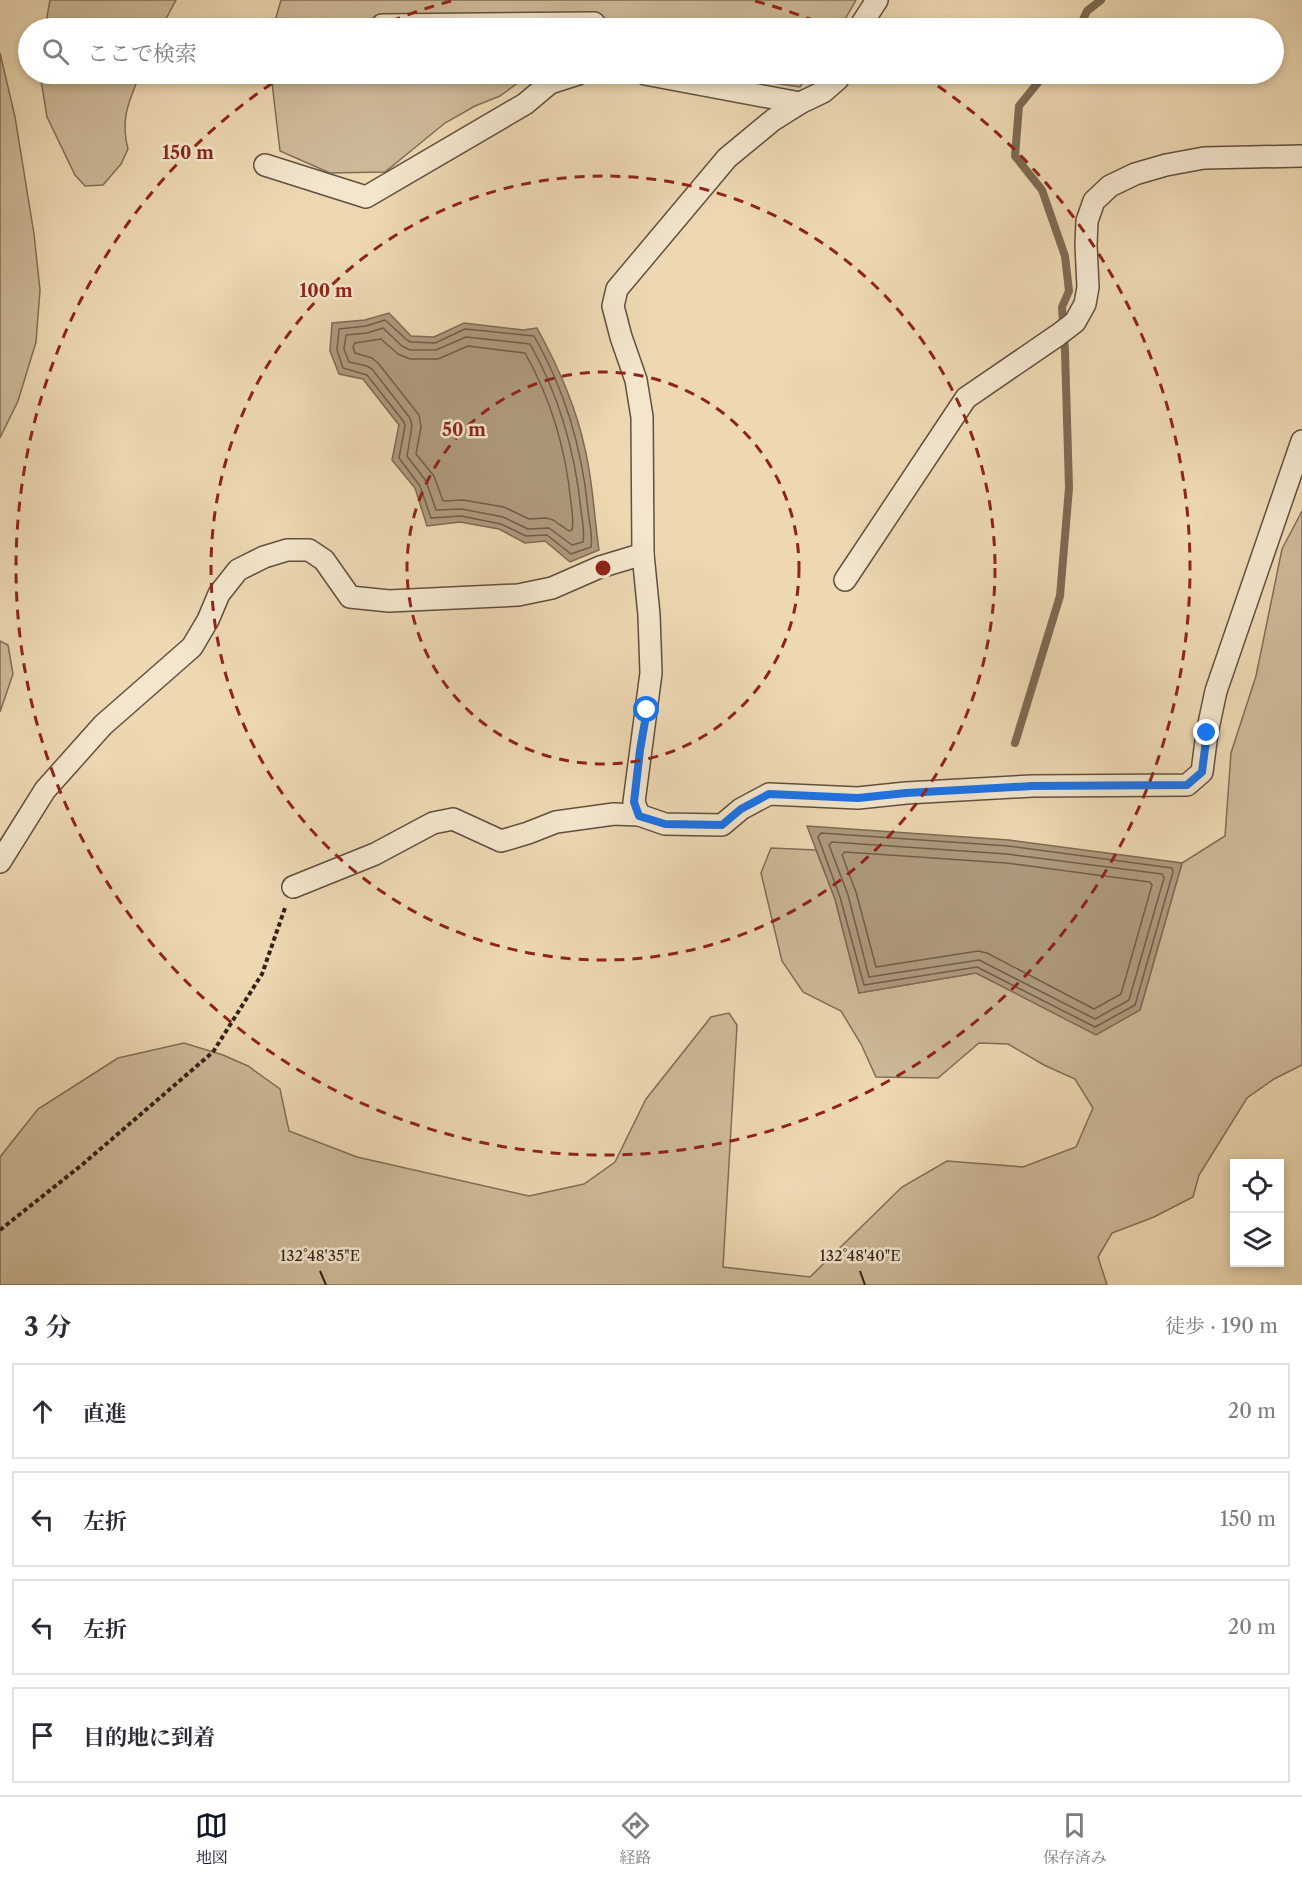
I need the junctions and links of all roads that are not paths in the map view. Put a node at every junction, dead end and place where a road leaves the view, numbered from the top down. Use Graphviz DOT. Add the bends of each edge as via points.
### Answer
graph roads {
  1 [pos="877,0"];
  2 [pos="865,18"];
  3 [pos="549,84"];
  4 [pos="699,84"];
  5 [pos="832,84"];
  6 [pos="801,103"];
  7 [pos="1302,156"];
  8 [pos="265,165"];
  9 [pos="1302,441"];
  10 [pos="643,554"];
  11 [pos="845,580"];
  12 [pos="639,816"];
  13 [pos="0,862"];
  14 [pos="293,887"];
  1 -- 2 [label="street"];
  3 -- 8 [label="street" via="525,104 366,197"];
  4 -- 6 [label="street"];
  5 -- 6 [label="street"];
  6 -- 10 [label="street" via="773,120 727,158 617,289 613,306 636,380 642,417"];
  7 -- 11 [label="street" via="1204,158 1135,174 1110,186 1094,201 1087,221 1085,304 1066,328 966,398"];
  9 -- 12 [label="street" via="1216,691 1202,772 1187,785 1032,786 858,798 769,794 722,825 665,824"];
  10 -- 12 [label="street" via="651,673 634,802"];
  10 -- 13 [label="street" via="552,588 518,595 389,601 350,597 324,560 309,550 287,550 264,557 238,570 219,594 192,647 103,725 45,789"];
  12 -- 14 [label="street" via="614,814 556,822 501,841 453,819 433,823 375,854"];
}
